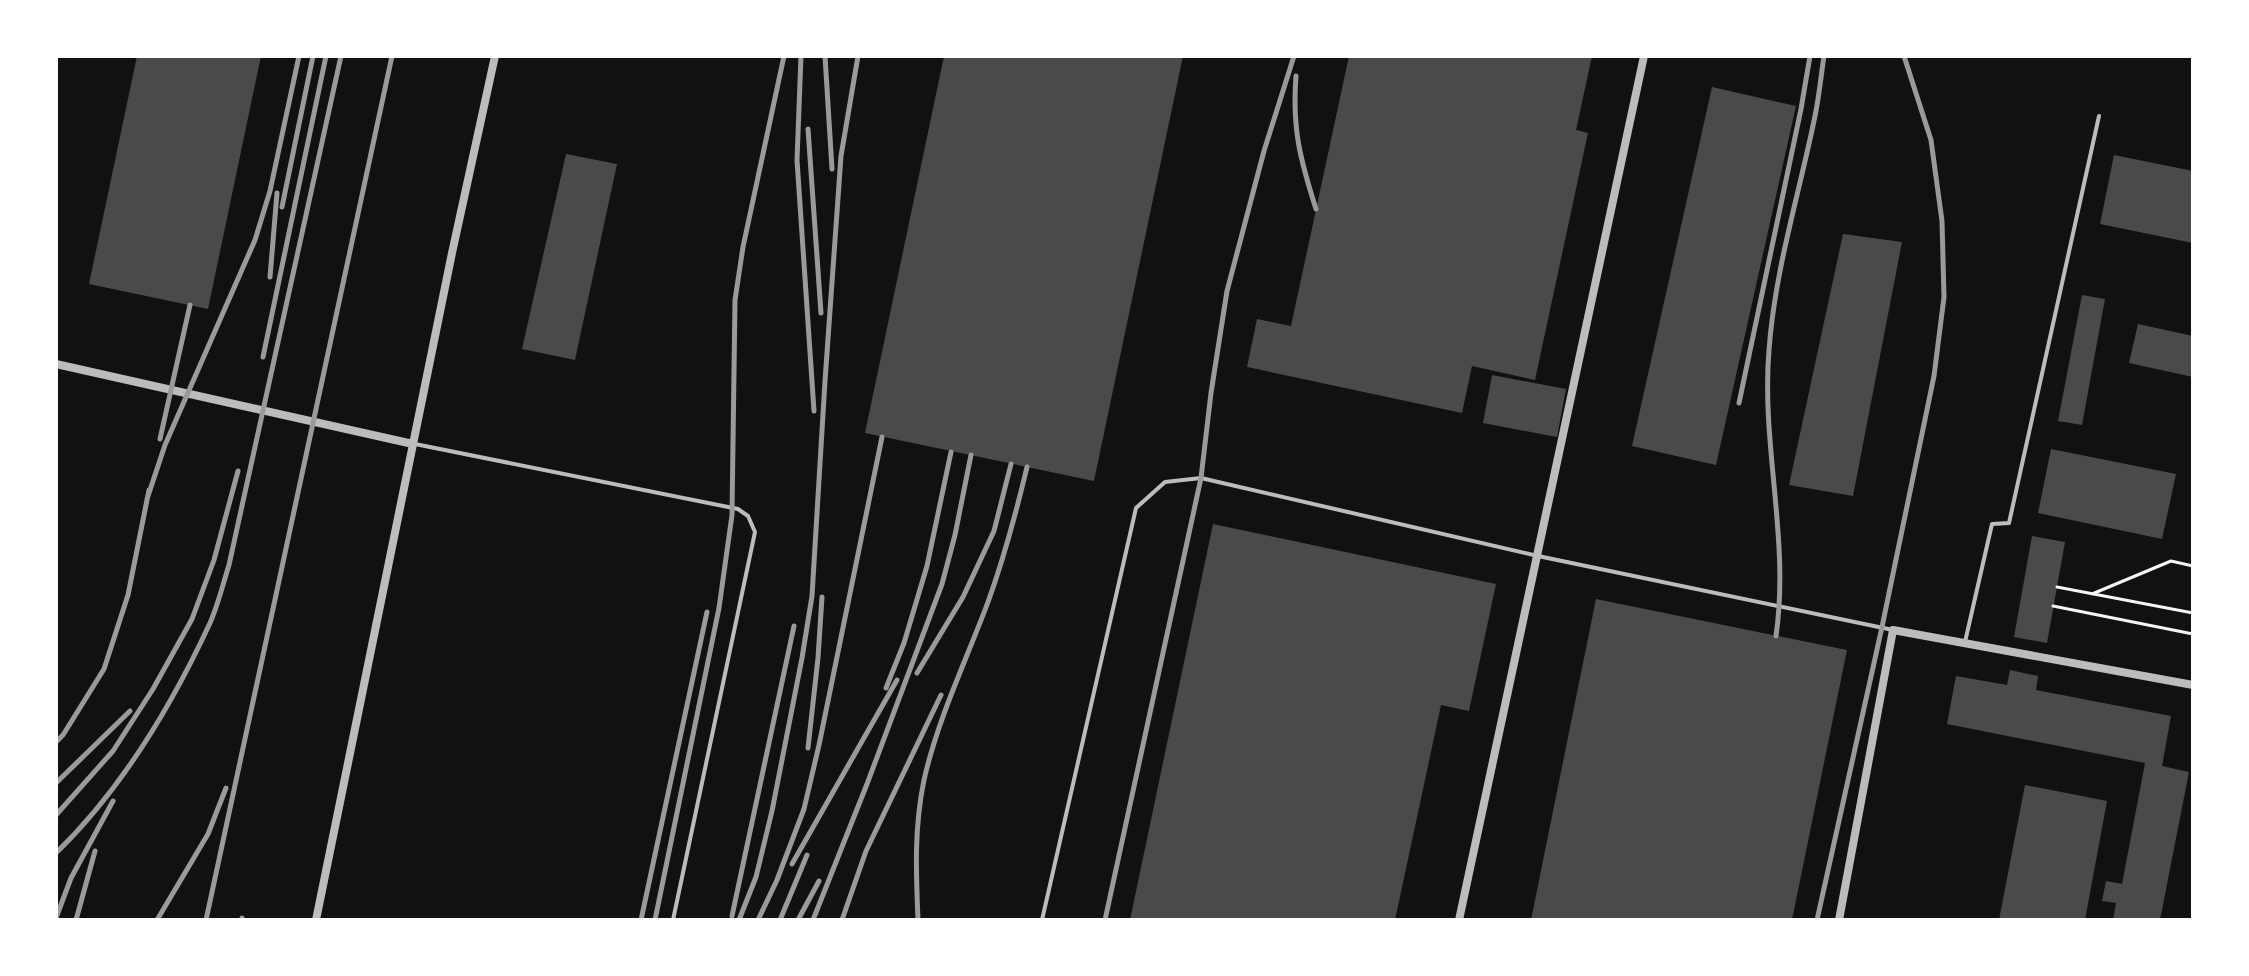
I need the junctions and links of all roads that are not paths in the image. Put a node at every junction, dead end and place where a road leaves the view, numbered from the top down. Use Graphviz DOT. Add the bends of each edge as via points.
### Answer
graph roads {
  1 [pos="495,56"];
  2 [pos="1644,56"];
  3 [pos="2099,116"];
  4 [pos="56,364"];
  5 [pos="413,444"];
  6 [pos="1538,556"];
  7 [pos="1893,630"];
  8 [pos="1965,642"];
  9 [pos="2193,685"];
  10 [pos="316,920"];
  11 [pos="673,920"];
  12 [pos="1042,920"];
  13 [pos="1459,920"];
  14 [pos="1839,920"];
  1 -- 5 [label="street"];
  2 -- 6 [label="street"];
  3 -- 8 [label="lane" via="2009,523 1992,524"];
  4 -- 5 [label="street"];
  5 -- 10 [label="street"];
  5 -- 11 [label="lane" via="738,509 748,516 755,532"];
  6 -- 7 [label="lane"];
  6 -- 12 [label="lane" via="1201,478 1165,482 1136,508"];
  6 -- 13 [label="street"];
  7 -- 8 [label="street"];
  7 -- 14 [label="street"];
  8 -- 9 [label="street"];
}
